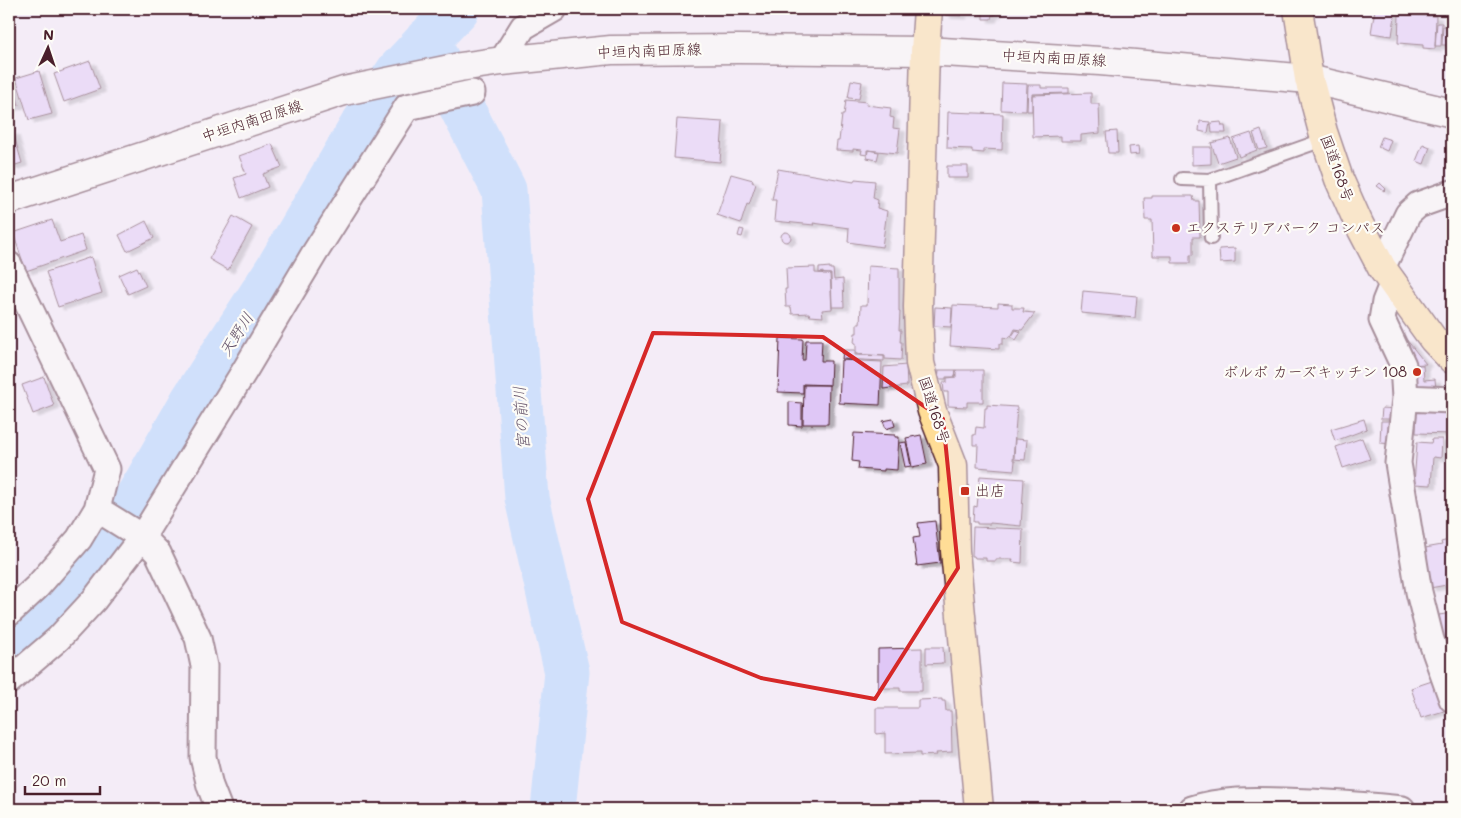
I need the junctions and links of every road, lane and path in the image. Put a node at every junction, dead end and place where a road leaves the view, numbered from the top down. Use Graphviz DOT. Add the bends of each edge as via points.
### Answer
graph roads {
  1 [pos="554,9"];
  2 [pos="928,9"];
  3 [pos="1298,9"];
  4 [pos="925,51"];
  5 [pos="502,61"];
  6 [pos="1309,79"];
  7 [pos="472,93"];
  8 [pos="1452,113"];
  9 [pos="1326,139"];
  10 [pos="1182,179"];
  11 [pos="1210,180"];
  12 [pos="1452,194"];
  13 [pos="9,200"];
  14 [pos="1211,238"];
  15 [pos="9,265"];
  16 [pos="1388,275"];
  17 [pos="1452,359"];
  18 [pos="1405,398"];
  19 [pos="1452,400"];
  20 [pos="97,509"];
  21 [pos="142,537"];
  22 [pos="9,613"];
  23 [pos="9,681"];
  24 [pos="1452,699"];
  25 [pos="219,809"];
  26 [pos="979,809"];
  27 [pos="1192,809"];
  28 [pos="1402,809"];
  1 -- 5 [label="street" via="523,27"];
  2 -- 4 [label="highway, 国道168号"];
  3 -- 6 [label="highway, 国道168号"];
  4 -- 5 [label="main road, 中垣内南田原線" via="611,50"];
  4 -- 6 [label="main road, 中垣内南田原線" via="1100,61"];
  4 -- 26 [label="highway, 国道168号" via="918,307 920,363 932,411 953,465 955,551"];
  5 -- 13 [label="main road, 中垣内南田原線" via="344,91"];
  6 -- 8 [label="main road, 中垣内南田原線"];
  6 -- 9 [label="highway, 国道168号"];
  7 -- 21 [label="street" via="407,107"];
  9 -- 11 [label="lane"];
  9 -- 16 [label="highway, 国道168号" via="1359,224"];
  10 -- 11 [label="lane"];
  11 -- 14 [label="lane"];
  12 -- 16 [label="street" via="1418,205 1408,214"];
  15 -- 20 [label="street" via="107,468"];
  16 -- 17 [label="highway, 国道168号" via="1433,340"];
  16 -- 18 [label="street" via="1382,320 1403,366"];
  18 -- 19 [label="street"];
  18 -- 24 [label="street" via="1398,463 1419,592 1431,640"];
  20 -- 21 [label="street"];
  20 -- 22 [label="street" via="79,539"];
  21 -- 23 [label="street" via="94,600 58,639"];
  21 -- 25 [label="street" via="158,553 198,638 204,666 203,757"];
  27 -- 28 [label="street" via="1243,800"];
}
